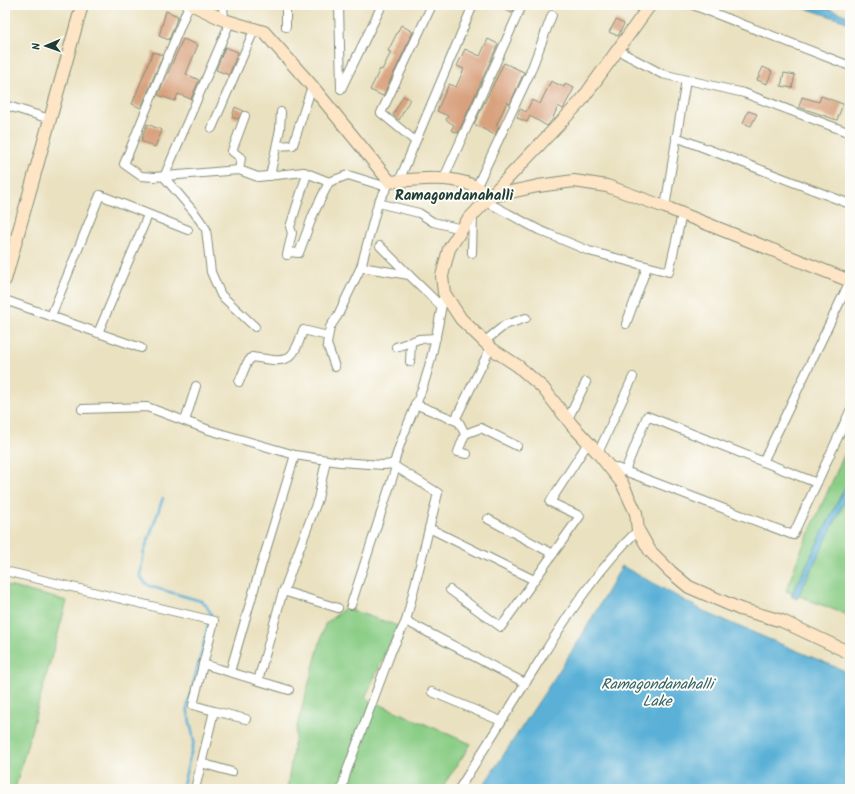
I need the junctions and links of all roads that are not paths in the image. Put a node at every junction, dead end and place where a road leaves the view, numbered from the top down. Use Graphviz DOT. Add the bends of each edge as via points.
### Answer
graph roads {
  1 [pos="82,5"];
  2 [pos="189,5"];
  3 [pos="193,5"];
  4 [pos="223,5"];
  5 [pos="286,5"];
  6 [pos="339,5"];
  7 [pos="382,5"];
  8 [pos="432,5"];
  9 [pos="472,5"];
  10 [pos="522,5"];
  11 [pos="650,5"];
  12 [pos="693,5"];
  13 [pos="552,15"];
  14 [pos="227,21"];
  15 [pos="286,27"];
  16 [pos="255,28"];
  17 [pos="619,51"];
  18 [pos="850,66"];
  19 [pos="686,80"];
  20 [pos="312,86"];
  21 [pos="5,105"];
  22 [pos="281,112"];
  23 [pos="245,116"];
  24 [pos="50,119"];
  25 [pos="212,128"];
  26 [pos="850,133"];
  27 [pos="676,137"];
  28 [pos="415,141"];
  29 [pos="277,146"];
  30 [pos="239,170"];
  31 [pos="307,174"];
  32 [pos="270,176"];
  33 [pos="164,177"];
  34 [pos="442,180"];
  35 [pos="329,182"];
  36 [pos="392,183"];
  37 [pos="476,188"];
  38 [pos="486,199"];
  39 [pos="378,203"];
  40 [pos="850,204"];
  41 [pos="665,207"];
  42 [pos="148,214"];
  43 [pos="473,214"];
  44 [pos="682,214"];
  45 [pos="462,229"];
  46 [pos="188,230"];
  47 [pos="380,246"];
  48 [pos="472,253"];
  49 [pos="361,267"];
  50 [pos="647,267"];
  51 [pos="409,275"];
  52 [pos="5,280"];
  53 [pos="850,281"];
  54 [pos="444,293"];
  55 [pos="5,300"];
  56 [pos="441,306"];
  57 [pos="51,316"];
  58 [pos="526,318"];
  59 [pos="626,324"];
  60 [pos="255,327"];
  61 [pos="98,333"];
  62 [pos="328,336"];
  63 [pos="436,338"];
  64 [pos="411,343"];
  65 [pos="488,344"];
  66 [pos="396,347"];
  67 [pos="141,348"];
  68 [pos="410,362"];
  69 [pos="335,366"];
  70 [pos="633,377"];
  71 [pos="239,382"];
  72 [pos="586,382"];
  73 [pos="196,386"];
  74 [pos="415,404"];
  75 [pos="82,409"];
  76 [pos="850,411"];
  77 [pos="568,419"];
  78 [pos="454,420"];
  79 [pos="185,421"];
  80 [pos="465,434"];
  81 [pos="588,442"];
  82 [pos="517,446"];
  83 [pos="598,453"];
  84 [pos="467,454"];
  85 [pos="295,455"];
  86 [pos="326,460"];
  87 [pos="763,462"];
  88 [pos="607,465"];
  89 [pos="393,466"];
  90 [pos="625,471"];
  91 [pos="816,483"];
  92 [pos="488,519"];
  93 [pos="429,528"];
  94 [pos="638,530"];
  95 [pos="553,554"];
  96 [pos="5,571"];
  97 [pos="534,580"];
  98 [pos="450,590"];
  99 [pos="283,591"];
  100 [pos="351,604"];
  101 [pos="338,608"];
  102 [pos="406,621"];
  103 [pos="850,653"];
  104 [pos="203,664"];
  105 [pos="230,672"];
  106 [pos="258,681"];
  107 [pos="525,683"];
  108 [pos="289,690"];
  109 [pos="432,692"];
  110 [pos="214,711"];
  111 [pos="246,719"];
  112 [pos="501,721"];
  113 [pos="201,763"];
  114 [pos="232,772"];
  115 [pos="195,789"];
  116 [pos="342,789"];
  117 [pos="459,789"];
  1 -- 24 [label="street"];
  2 -- 33 [label="street" via="124,164 141,176"];
  3 -- 14 [label="street"];
  4 -- 14 [label="street"];
  5 -- 15 [label="street"];
  6 -- 7 [label="street" via="341,89"];
  8 -- 28 [label="street" via="381,114"];
  9 -- 28 [label="street"];
  10 -- 34 [label="street"];
  11 -- 17 [label="street"];
  12 -- 18 [label="street"];
  13 -- 37 [label="street" via="530,73"];
  14 -- 16 [label="street"];
  14 -- 33 [label="street"];
  16 -- 20 [label="street" via="264,32"];
  16 -- 25 [label="street"];
  17 -- 19 [label="street" via="662,74"];
  17 -- 38 [label="street" via="581,101"];
  19 -- 26 [label="street" via="744,93"];
  19 -- 27 [label="street"];
  20 -- 29 [label="street" via="294,145"];
  20 -- 36 [label="street"];
  21 -- 24 [label="street"];
  22 -- 29 [label="street"];
  23 -- 30 [label="street" via="232,151 241,158"];
  24 -- 52 [label="street"];
  27 -- 40 [label="street"];
  27 -- 41 [label="street"];
  28 -- 36 [label="street"];
  29 -- 32 [label="street"];
  30 -- 32 [label="street" via="258,177"];
  30 -- 33 [label="street"];
  31 -- 32 [label="street" via="304,172"];
  31 -- 35 [label="street"];
  31 -- 35 [label="street" via="290,227 292,233 287,254 299,253"];
  33 -- 60 [label="street" via="206,228 211,272 221,295"];
  34 -- 36 [label="street" via="421,178"];
  34 -- 37 [label="street" via="462,181"];
  35 -- 36 [label="street" via="348,175"];
  36 -- 39 [label="street"];
  37 -- 38 [label="street" via="484,191"];
  38 -- 41 [label="street" via="538,186 574,181 607,186"];
  38 -- 43 [label="street"];
  38 -- 50 [label="street" via="539,230 589,251"];
  39 -- 45 [label="street" via="419,213 433,222"];
  39 -- 49 [label="street"];
  41 -- 44 [label="street"];
  42 -- 46 [label="street"];
  42 -- 57 [label="street" via="100,195"];
  42 -- 61 [label="street"];
  43 -- 45 [label="street"];
  43 -- 48 [label="street"];
  44 -- 50 [label="street" via="669,272"];
  44 -- 53 [label="street"];
  45 -- 54 [label="street" via="449,249 445,263 442,276"];
  47 -- 51 [label="street"];
  49 -- 51 [label="street"];
  49 -- 62 [label="street" via="330,327"];
  50 -- 59 [label="street"];
  51 -- 56 [label="street"];
  53 -- 87 [label="street"];
  54 -- 56 [label="street"];
  54 -- 65 [label="street" via="461,319"];
  55 -- 57 [label="street"];
  56 -- 63 [label="street"];
  57 -- 61 [label="street"];
  58 -- 65 [label="street" via="505,325"];
  61 -- 67 [label="street"];
  62 -- 69 [label="street" via="327,344"];
  62 -- 71 [label="street" via="302,330 297,350 288,358 280,361 252,357"];
  63 -- 64 [label="street" via="419,339"];
  63 -- 74 [label="street"];
  64 -- 66 [label="street"];
  64 -- 68 [label="street"];
  65 -- 77 [label="street" via="543,388"];
  65 -- 78 [label="street"];
  70 -- 83 [label="street"];
  72 -- 77 [label="street"];
  73 -- 79 [label="street"];
  74 -- 78 [label="street"];
  74 -- 89 [label="street"];
  75 -- 79 [label="street" via="147,407"];
  76 -- 91 [label="street"];
  77 -- 81 [label="street"];
  78 -- 80 [label="street" via="459,422"];
  79 -- 85 [label="street"];
  80 -- 82 [label="street" via="480,428"];
  80 -- 84 [label="street" via="458,452"];
  81 -- 83 [label="street"];
  81 -- 95 [label="street" via="550,502 580,516"];
  83 -- 88 [label="street"];
  85 -- 86 [label="street"];
  85 -- 105 [label="street"];
  86 -- 89 [label="street"];
  86 -- 99 [label="street" via="318,499"];
  87 -- 90 [label="street" via="647,416"];
  87 -- 91 [label="street"];
  88 -- 90 [label="street"];
  88 -- 94 [label="street" via="622,483 631,501 636,513"];
  89 -- 93 [label="street" via="438,493"];
  89 -- 100 [label="street"];
  90 -- 91 [label="street" via="793,535"];
  92 -- 95 [label="street"];
  93 -- 97 [label="street"];
  93 -- 102 [label="street"];
  94 -- 103 [label="street" via="650,551 689,587 740,609 782,621"];
  94 -- 107 [label="street" via="594,579"];
  95 -- 97 [label="street"];
  96 -- 104 [label="street" via="214,621"];
  97 -- 98 [label="street" via="501,627"];
  99 -- 101 [label="street"];
  99 -- 106 [label="street"];
  102 -- 107 [label="street"];
  102 -- 116 [label="street" via="391,652"];
  104 -- 105 [label="street"];
  104 -- 110 [label="street" via="193,706"];
  105 -- 106 [label="street"];
  106 -- 108 [label="street"];
  107 -- 112 [label="street"];
  109 -- 112 [label="street"];
  110 -- 111 [label="street"];
  110 -- 113 [label="street"];
  112 -- 117 [label="street"];
  113 -- 114 [label="street"];
  113 -- 115 [label="street"];
}
